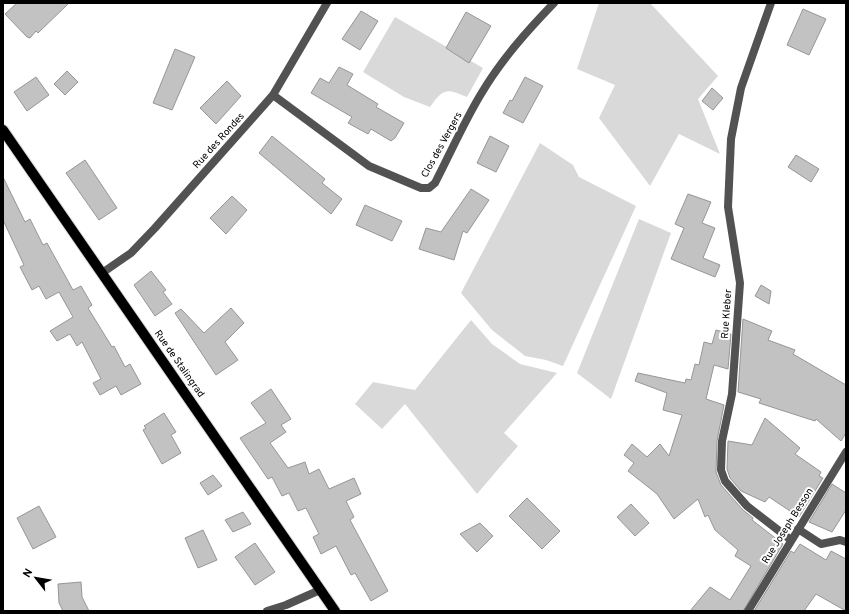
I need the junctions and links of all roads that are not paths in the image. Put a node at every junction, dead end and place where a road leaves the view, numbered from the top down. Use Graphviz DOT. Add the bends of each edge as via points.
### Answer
graph roads {
  1 [pos="327,3"];
  2 [pos="554,3"];
  3 [pos="771,3"];
  4 [pos="273,95"];
  5 [pos="3,130"];
  6 [pos="102,273"];
  7 [pos="846,452"];
  8 [pos="798,529"];
  9 [pos="791,540"];
  10 [pos="846,542"];
  11 [pos="320,590"];
  12 [pos="267,611"];
  13 [pos="335,611"];
  14 [pos="748,611"];
  1 -- 4 [label="street, Rue des Rondes"];
  2 -- 4 [label="street, Clos des Vergers" via="519,39 500,64 480,94 435,183 429,188 421,188 369,166"];
  3 -- 9 [label="street, Rue Kleber" via="741,88 731,139 728,207 740,283 732,394 722,441 721,470 724,481 747,506"];
  4 -- 6 [label="street, Rue des Rondes" via="140,243"];
  5 -- 6 [label="main road, Rue de Stalingrad"];
  6 -- 11 [label="main road, Rue de Stalingrad"];
  7 -- 8 [label="street, Rue Joseph Besson"];
  8 -- 9 [label="street, Rue Joseph Besson"];
  8 -- 10 [label="street" via="821,544 840,540"];
  9 -- 14 [label="street, Rue Joseph Besson"];
  11 -- 12 [label="street"];
  11 -- 13 [label="main road, Rue de Stalingrad"];
}
